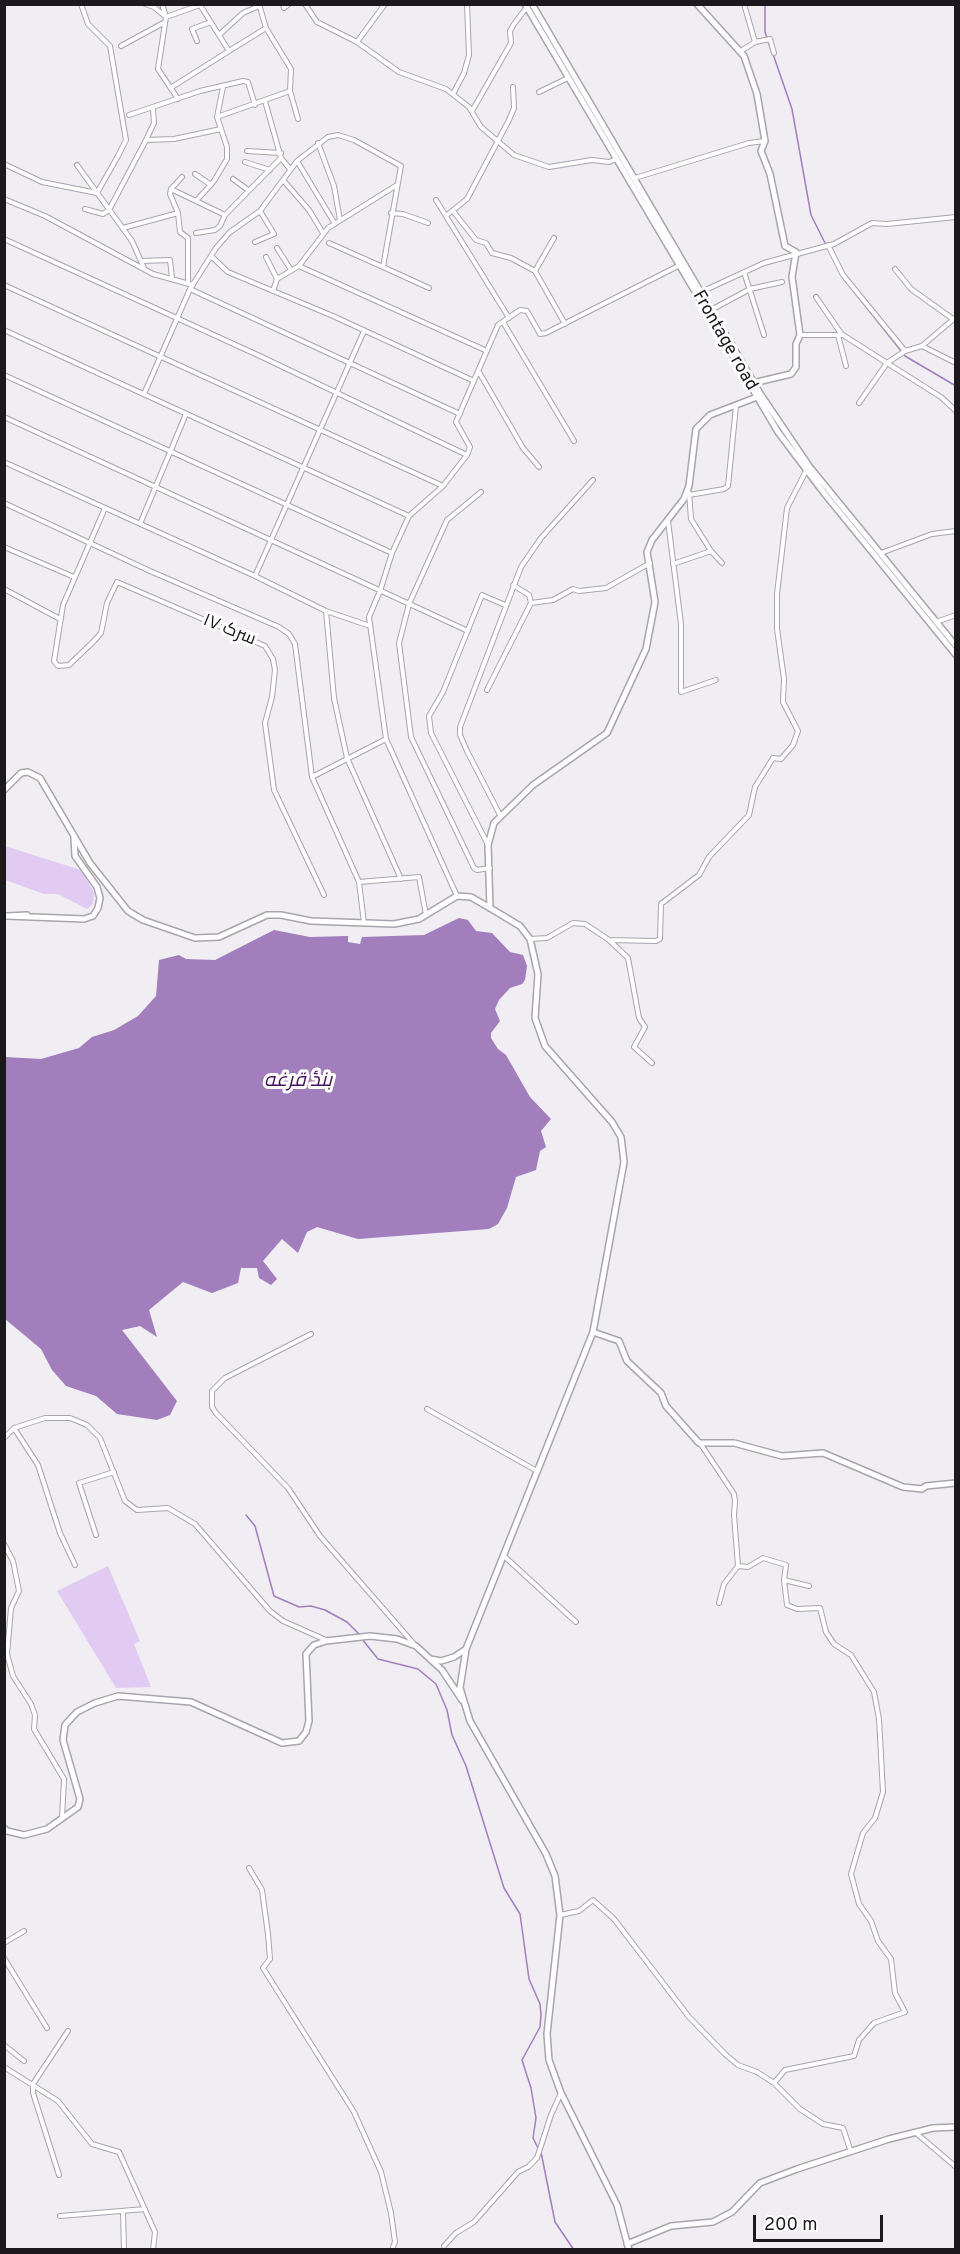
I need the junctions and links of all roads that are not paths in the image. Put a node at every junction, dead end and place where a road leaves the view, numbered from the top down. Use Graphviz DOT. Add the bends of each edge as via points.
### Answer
graph roads {
  1 [pos="81,4"];
  2 [pos="145,4"];
  3 [pos="162,4"];
  4 [pos="283,4"];
  5 [pos="289,4"];
  6 [pos="305,4"];
  7 [pos="385,4"];
  8 [pos="467,4"];
  9 [pos="697,4"];
  10 [pos="744,4"];
  11 [pos="259,5"];
  12 [pos="528,5"];
  13 [pos="165,20"];
  14 [pos="211,22"];
  15 [pos="266,28"];
  16 [pos="219,35"];
  17 [pos="196,41"];
  18 [pos="357,42"];
  19 [pos="755,42"];
  20 [pos="121,46"];
  21 [pos="229,51"];
  22 [pos="741,51"];
  23 [pos="774,53"];
  24 [pos="568,78"];
  25 [pos="172,87"];
  26 [pos="222,87"];
  27 [pos="513,87"];
  28 [pos="290,91"];
  29 [pos="539,92"];
  30 [pos="453,94"];
  31 [pos="178,99"];
  32 [pos="265,101"];
  33 [pos="255,105"];
  34 [pos="153,109"];
  35 [pos="472,111"];
  36 [pos="129,115"];
  37 [pos="217,117"];
  38 [pos="298,119"];
  39 [pos="221,129"];
  40 [pos="146,140"];
  41 [pos="497,141"];
  42 [pos="765,141"];
  43 [pos="318,142"];
  44 [pos="247,151"];
  45 [pos="281,156"];
  46 [pos="616,159"];
  47 [pos="297,161"];
  48 [pos="246,162"];
  49 [pos="4,164"];
  50 [pos="77,165"];
  51 [pos="290,169"];
  52 [pos="270,170"];
  53 [pos="195,174"];
  54 [pos="182,177"];
  55 [pos="635,178"];
  56 [pos="233,179"];
  57 [pos="283,180"];
  58 [pos="211,185"];
  59 [pos="398,185"];
  60 [pos="171,189"];
  61 [pos="248,190"];
  62 [pos="97,193"];
  63 [pos="4,199"];
  64 [pos="436,200"];
  65 [pos="196,201"];
  66 [pos="85,209"];
  67 [pos="109,210"];
  68 [pos="260,211"];
  69 [pos="453,212"];
  70 [pos="178,213"];
  71 [pos="391,213"];
  72 [pos="225,215"];
  73 [pos="447,215"];
  74 [pos="956,217"];
  75 [pos="340,220"];
  76 [pos="428,223"];
  77 [pos="336,224"];
  78 [pos="123,228"];
  79 [pos="196,233"];
  80 [pos="323,233"];
  81 [pos="554,238"];
  82 [pos="4,239"];
  83 [pos="255,242"];
  84 [pos="329,243"];
  85 [pos="828,245"];
  86 [pos="276,248"];
  87 [pos="796,252"];
  88 [pos="211,256"];
  89 [pos="266,257"];
  90 [pos="141,261"];
  91 [pos="682,264"];
  92 [pos="299,266"];
  93 [pos="383,267"];
  94 [pos="144,268"];
  95 [pos="895,269"];
  96 [pos="291,270"];
  97 [pos="535,271"];
  98 [pos="744,272"];
  99 [pos="172,278"];
  100 [pos="277,279"];
  101 [pos="782,282"];
  102 [pos="4,285"];
  103 [pos="190,285"];
  104 [pos="429,288"];
  105 [pos="750,289"];
  106 [pos="273,291"];
  107 [pos="700,292"];
  108 [pos="816,297"];
  109 [pos="711,311"];
  110 [pos="509,318"];
  111 [pos="954,318"];
  112 [pos="178,321"];
  113 [pos="503,322"];
  114 [pos="565,324"];
  115 [pos="4,330"];
  116 [pos="364,331"];
  117 [pos="764,334"];
  118 [pos="800,335"];
  119 [pos="841,335"];
  120 [pos="922,346"];
  121 [pos="487,351"];
  122 [pos="905,351"];
  123 [pos="162,357"];
  124 [pos="351,362"];
  125 [pos="887,363"];
  126 [pos="956,363"];
  127 [pos="846,366"];
  128 [pos="478,371"];
  129 [pos="4,375"];
  130 [pos="474,381"];
  131 [pos="753,383"];
  132 [pos="337,392"];
  133 [pos="144,394"];
  134 [pos="759,397"];
  135 [pos="860,403"];
  136 [pos="736,406"];
  137 [pos="956,411"];
  138 [pos="186,414"];
  139 [pos="460,414"];
  140 [pos="4,417"];
  141 [pos="320,429"];
  142 [pos="574,441"];
  143 [pos="170,449"];
  144 [pos="467,455"];
  145 [pos="4,462"];
  146 [pos="303,465"];
  147 [pos="539,467"];
  148 [pos="807,468"];
  149 [pos="593,480"];
  150 [pos="155,485"];
  151 [pos="443,486"];
  152 [pos="689,486"];
  153 [pos="481,492"];
  154 [pos="689,495"];
  155 [pos="4,503"];
  156 [pos="286,503"];
  157 [pos="105,508"];
  158 [pos="409,516"];
  159 [pos="668,521"];
  160 [pos="140,524"];
  161 [pos="956,531"];
  162 [pos="272,540"];
  163 [pos="88,542"];
  164 [pos="4,547"];
  165 [pos="711,551"];
  166 [pos="392,553"];
  167 [pos="881,553"];
  168 [pos="650,563"];
  169 [pos="722,563"];
  170 [pos="673,564"];
  171 [pos="74,576"];
  172 [pos="255,576"];
  173 [pos="513,585"];
  174 [pos="4,589"];
  175 [pos="380,591"];
  176 [pos="531,603"];
  177 [pos="409,604"];
  178 [pos="504,605"];
  179 [pos="326,611"];
  180 [pos="956,615"];
  181 [pos="60,619"];
  182 [pos="936,622"];
  183 [pos="371,626"];
  184 [pos="468,631"];
  185 [pos="956,646"];
  186 [pos="956,655"];
  187 [pos="716,680"];
  188 [pos="487,690"];
  189 [pos="386,738"];
  190 [pos="347,758"];
  191 [pos="312,777"];
  192 [pos="4,790"];
  193 [pos="500,815"];
  194 [pos="74,835"];
  195 [pos="488,845"];
  196 [pos="490,868"];
  197 [pos="401,879"];
  198 [pos="359,882"];
  199 [pos="324,895"];
  200 [pos="456,896"];
  201 [pos="490,908"];
  202 [pos="426,916"];
  203 [pos="6,917"];
  204 [pos="364,923"];
  205 [pos="530,939"];
  206 [pos="609,940"];
  207 [pos="652,1063"];
  208 [pos="593,1332"];
  209 [pos="311,1334"];
  210 [pos="427,1408"];
  211 [pos="14,1428"];
  212 [pos="4,1438"];
  213 [pos="699,1443"];
  214 [pos="114,1472"];
  215 [pos="538,1472"];
  216 [pos="956,1483"];
  217 [pos="96,1535"];
  218 [pos="4,1544"];
  219 [pos="505,1557"];
  220 [pos="75,1564"];
  221 [pos="738,1566"];
  222 [pos="784,1580"];
  223 [pos="808,1586"];
  224 [pos="719,1603"];
  225 [pos="576,1622"];
  226 [pos="326,1641"];
  227 [pos="416,1646"];
  228 [pos="466,1648"];
  229 [pos="424,1655"];
  230 [pos="462,1701"];
  231 [pos="62,1818"];
  232 [pos="4,1828"];
  233 [pos="249,1868"];
  234 [pos="560,1915"];
  235 [pos="24,1931"];
  236 [pos="4,1943"];
  237 [pos="4,1958"];
  238 [pos="47,2028"];
  239 [pos="68,2031"];
  240 [pos="4,2045"];
  241 [pos="24,2061"];
  242 [pos="4,2067"];
  243 [pos="774,2083"];
  244 [pos="33,2084"];
  245 [pos="561,2092"];
  246 [pos="956,2127"];
  247 [pos="916,2133"];
  248 [pos="851,2152"];
  249 [pos="956,2167"];
  250 [pos="59,2175"];
  251 [pos="146,2209"];
  252 [pos="123,2212"];
  253 [pos="60,2216"];
  254 [pos="444,2246"];
  255 [pos="628,2247"];
  256 [pos="124,2250"];
  257 [pos="153,2250"];
  258 [pos="392,2250"];
  1 -- 62 [label="street" via="88,24 110,46 126,140"];
  2 -- 13 [label="street" via="154,7"];
  3 -- 13 [label="street"];
  4 -- 5 [label="street" via="284,8"];
  6 -- 18 [label="street" via="317,22"];
  7 -- 18 [label="street"];
  8 -- 30 [label="street" via="469,55"];
  9 -- 22 [label="main road"];
  10 -- 19 [label="street"];
  11 -- 15 [label="street"];
  11 -- 16 [label="street" via="243,13"];
  12 -- 24 [label="main road, Frontage road"];
  12 -- 35 [label="street" via="510,31 511,43"];
  12 -- 55 [label="main road"];
  13 -- 14 [label="street" via="200,5"];
  13 -- 20 [label="street"];
  13 -- 25 [label="street" via="158,69"];
  14 -- 16 [label="street"];
  14 -- 17 [label="street" via="193,28"];
  15 -- 21 [label="street"];
  15 -- 28 [label="street" via="291,69"];
  16 -- 21 [label="street"];
  18 -- 30 [label="street" via="399,72"];
  19 -- 22 [label="street"];
  19 -- 23 [label="street" via="770,39"];
  21 -- 25 [label="street"];
  22 -- 42 [label="main road" via="752,76"];
  24 -- 29 [label="street"];
  24 -- 46 [label="main road, Frontage road"];
  25 -- 31 [label="street"];
  26 -- 31 [label="street"];
  26 -- 33 [label="street" via="248,81"];
  26 -- 37 [label="street"];
  27 -- 41 [label="street" via="514,108"];
  28 -- 32 [label="street"];
  28 -- 38 [label="street"];
  30 -- 35 [label="street"];
  31 -- 34 [label="street"];
  32 -- 33 [label="street"];
  32 -- 45 [label="street"];
  33 -- 37 [label="street"];
  34 -- 36 [label="street"];
  34 -- 40 [label="street" via="153,123"];
  35 -- 41 [label="street" via="481,127"];
  37 -- 39 [label="street"];
  39 -- 40 [label="street" via="174,139"];
  39 -- 58 [label="street" via="227,159"];
  40 -- 67 [label="street"];
  41 -- 46 [label="street" via="514,155 549,167"];
  41 -- 69 [label="street" via="466,199"];
  42 -- 55 [label="street"];
  42 -- 87 [label="main road" via="761,150 771,174 785,246"];
  43 -- 47 [label="street"];
  43 -- 59 [label="street" via="338,135 376,150 401,166"];
  43 -- 75 [label="street" via="330,172"];
  44 -- 45 [label="street"];
  45 -- 51 [label="street"];
  45 -- 52 [label="street"];
  46 -- 91 [label="main road, Frontage road"];
  47 -- 51 [label="street"];
  47 -- 77 [label="street"];
  48 -- 52 [label="street"];
  49 -- 62 [label="street" via="42,182"];
  50 -- 62 [label="street"];
  51 -- 57 [label="street"];
  52 -- 61 [label="street"];
  53 -- 58 [label="street"];
  54 -- 60 [label="street"];
  55 -- 91 [label="main road"];
  56 -- 61 [label="street"];
  57 -- 68 [label="street"];
  57 -- 80 [label="street"];
  58 -- 65 [label="street"];
  59 -- 71 [label="street"];
  59 -- 75 [label="street"];
  60 -- 65 [label="street"];
  60 -- 70 [label="street"];
  61 -- 72 [label="street"];
  62 -- 67 [label="street"];
  63 -- 94 [label="street"];
  64 -- 73 [label="street"];
  65 -- 72 [label="street"];
  66 -- 67 [label="street" via="103,214"];
  67 -- 78 [label="street"];
  68 -- 83 [label="street" via="274,234"];
  68 -- 88 [label="street" via="230,232"];
  69 -- 73 [label="street"];
  69 -- 97 [label="street" via="492,253"];
  70 -- 78 [label="street"];
  70 -- 103 [label="street" via="180,232 188,238"];
  71 -- 76 [label="street"];
  71 -- 93 [label="street"];
  72 -- 79 [label="street" via="215,230"];
  73 -- 110 [label="street"];
  74 -- 85 [label="street" via="872,223"];
  75 -- 77 [label="street"];
  77 -- 80 [label="street"];
  78 -- 90 [label="street"];
  80 -- 92 [label="street"];
  81 -- 97 [label="street"];
  82 -- 112 [label="street"];
  84 -- 93 [label="street"];
  85 -- 87 [label="street"];
  85 -- 122 [label="street" via="843,275"];
  86 -- 96 [label="street"];
  87 -- 98 [label="street"];
  87 -- 118 [label="main road" via="792,277"];
  88 -- 103 [label="street"];
  88 -- 106 [label="street" via="228,272"];
  89 -- 100 [label="street"];
  90 -- 94 [label="street"];
  90 -- 99 [label="street" via="170,260"];
  91 -- 107 [label="main road"];
  91 -- 114 [label="street"];
  91 -- 134 [label="main road, Frontage road"];
  92 -- 96 [label="street"];
  92 -- 121 [label="street"];
  93 -- 104 [label="street"];
  94 -- 99 [label="street"];
  95 -- 111 [label="street" via="911,289"];
  96 -- 100 [label="street"];
  97 -- 114 [label="street"];
  98 -- 105 [label="street"];
  98 -- 107 [label="street"];
  99 -- 103 [label="street"];
  100 -- 106 [label="street"];
  101 -- 105 [label="street"];
  102 -- 123 [label="street"];
  103 -- 112 [label="street"];
  103 -- 124 [label="street"];
  105 -- 109 [label="street"];
  105 -- 117 [label="street"];
  106 -- 116 [label="street"];
  107 -- 109 [label="main road"];
  108 -- 119 [label="street"];
  109 -- 131 [label="main road"];
  110 -- 113 [label="street"];
  110 -- 114 [label="street" via="520,310 527,311 540,334"];
  111 -- 120 [label="street"];
  112 -- 123 [label="street"];
  112 -- 132 [label="street"];
  113 -- 121 [label="street"];
  113 -- 142 [label="street"];
  115 -- 133 [label="street"];
  116 -- 124 [label="street"];
  116 -- 130 [label="street"];
  118 -- 119 [label="street"];
  118 -- 131 [label="main road" via="794,372"];
  119 -- 125 [label="street"];
  119 -- 127 [label="street"];
  120 -- 122 [label="street"];
  120 -- 126 [label="street"];
  121 -- 128 [label="street"];
  122 -- 125 [label="street"];
  123 -- 133 [label="street"];
  123 -- 141 [label="street"];
  124 -- 132 [label="street"];
  124 -- 139 [label="street"];
  125 -- 135 [label="street"];
  125 -- 137 [label="street"];
  128 -- 130 [label="street"];
  128 -- 147 [label="street" via="523,448"];
  129 -- 143 [label="street"];
  130 -- 139 [label="street"];
  131 -- 134 [label="main road"];
  132 -- 141 [label="street"];
  132 -- 144 [label="street"];
  133 -- 138 [label="street"];
  134 -- 136 [label="main road"];
  134 -- 148 [label="main road, Frontage road"];
  136 -- 152 [label="main road" via="710,415 696,429"];
  136 -- 154 [label="street" via="728,486"];
  138 -- 143 [label="street"];
  138 -- 146 [label="street"];
  139 -- 144 [label="street" via="456,422 470,447"];
  140 -- 150 [label="street"];
  141 -- 146 [label="street"];
  141 -- 151 [label="street"];
  143 -- 150 [label="street"];
  143 -- 156 [label="street"];
  144 -- 151 [label="street"];
  145 -- 157 [label="street"];
  146 -- 156 [label="street"];
  146 -- 158 [label="street"];
  148 -- 167 [label="main road"];
  148 -- 186 [label="main road, Frontage road"];
  148 -- 206 [label="street" via="787,508 777,594 783,702 798,731 793,744 781,759 774,758 755,787 748,814 709,857 699,876 661,904 660,939"];
  149 -- 173 [label="street" via="541,538"];
  150 -- 160 [label="street"];
  150 -- 162 [label="street"];
  151 -- 158 [label="street"];
  152 -- 154 [label="street"];
  152 -- 159 [label="main road"];
  153 -- 177 [label="street" via="447,520"];
  154 -- 165 [label="street" via="691,519"];
  155 -- 163 [label="street"];
  156 -- 162 [label="street"];
  156 -- 166 [label="street"];
  157 -- 160 [label="street"];
  157 -- 163 [label="street"];
  158 -- 166 [label="street"];
  159 -- 168 [label="main road" via="652,540 647,552"];
  159 -- 170 [label="street"];
  160 -- 172 [label="street"];
  161 -- 167 [label="street" via="932,534"];
  162 -- 172 [label="street"];
  162 -- 175 [label="street"];
  163 -- 171 [label="street"];
  163 -- 191 [label="street" via="289,634 295,644"];
  164 -- 171 [label="street"];
  165 -- 169 [label="street"];
  165 -- 170 [label="street"];
  166 -- 175 [label="street"];
  167 -- 182 [label="main road"];
  168 -- 176 [label="street" via="606,588 573,589 554,600"];
  168 -- 193 [label="main road" via="655,602 651,633 607,733 533,785"];
  170 -- 187 [label="street" via="681,624 681,692"];
  171 -- 181 [label="street"];
  172 -- 179 [label="street"];
  173 -- 176 [label="street" via="529,595"];
  173 -- 178 [label="street"];
  174 -- 181 [label="street"];
  175 -- 177 [label="street"];
  175 -- 183 [label="street" via="369,617"];
  176 -- 188 [label="street"];
  177 -- 184 [label="street"];
  177 -- 196 [label="street" via="399,643 411,737 474,868"];
  178 -- 184 [label="street" via="482,595"];
  178 -- 193 [label="street" via="460,727 467,752"];
  179 -- 183 [label="street"];
  179 -- 190 [label="street" via="334,698"];
  180 -- 182 [label="street"];
  181 -- 199 [label="street, سرک ۱۷" via="54,661 58,666 69,665 101,633 107,603 117,582 265,646 275,670 265,723 274,790"];
  182 -- 185 [label="main road"];
  183 -- 189 [label="street"];
  184 -- 195 [label="street" via="429,716 431,733"];
  189 -- 190 [label="street"];
  189 -- 200 [label="street"];
  190 -- 191 [label="street"];
  190 -- 197 [label="street"];
  191 -- 198 [label="street"];
  192 -- 194 [label="main road" via="21,773 34,774 45,784"];
  193 -- 195 [label="main road"];
  194 -- 203 [label="main road" via="75,856 97,887 98,908 93,916"];
  194 -- 204 [label="main road" via="90,863 128,911 195,938 219,937 267,915 303,921"];
  195 -- 196 [label="main road"];
  196 -- 201 [label="main road"];
  197 -- 198 [label="street"];
  197 -- 202 [label="street" via="419,877"];
  198 -- 204 [label="street"];
  200 -- 201 [label="main road" via="471,897"];
  200 -- 202 [label="main road"];
  201 -- 205 [label="main road" via="520,927"];
  202 -- 204 [label="main road" via="404,924"];
  205 -- 206 [label="street" via="547,938 573,923 585,924"];
  205 -- 208 [label="main road" via="538,967 535,1007 539,1035 558,1063 612,1122 624,1145 614,1225"];
  206 -- 207 [label="street" via="628,958 639,1018 645,1026 634,1047"];
  208 -- 213 [label="main road" via="619,1341 627,1361 661,1393 666,1406"];
  208 -- 215 [label="main road"];
  209 -- 227 [label="street" via="225,1378 212,1390 212,1407 288,1488 320,1536"];
  210 -- 215 [label="street"];
  211 -- 212 [label="street"];
  211 -- 214 [label="street" via="45,1418 70,1419 87,1425 100,1438"];
  211 -- 220 [label="street" via="38,1465 60,1533"];
  213 -- 216 [label="main road" via="734,1443 782,1456 823,1453 903,1487 922,1489"];
  213 -- 221 [label="street" via="734,1494"];
  214 -- 217 [label="street" via="79,1483"];
  214 -- 226 [label="street" via="124,1501 136,1510 168,1508 195,1524 270,1611"];
  215 -- 219 [label="main road"];
  218 -- 231 [label="street" via="13,1562 19,1591 11,1608 7,1654 13,1676 35,1714 34,1729 64,1779"];
  219 -- 225 [label="street"];
  219 -- 228 [label="main road"];
  221 -- 222 [label="street" via="748,1568 763,1558 786,1565"];
  221 -- 224 [label="street" via="724,1584"];
  222 -- 223 [label="street"];
  222 -- 243 [label="street" via="787,1605 797,1609 820,1608 826,1632 834,1644 851,1655 874,1692 884,1792 875,1818 863,1833 850,1874 859,1904 891,1959 895,1993 905,2012 874,2023 859,2040 854,2056 785,2070"];
  226 -- 227 [label="main road" via="370,1636"];
  226 -- 231 [label="main road" via="306,1653 309,1721 299,1741 282,1743 191,1702 118,1696 77,1712 66,1725 63,1740 80,1799 78,1807"];
  227 -- 229 [label="main road"];
  228 -- 229 [label="main road" via="441,1661"];
  228 -- 230 [label="main road" via="460,1679"];
  229 -- 230 [label="main road" via="442,1670"];
  230 -- 234 [label="main road" via="551,1864"];
  231 -- 232 [label="main road" via="47,1829 24,1835"];
  233 -- 258 [label="street" via="262,1890 270,1959 263,1968 354,2112 381,2172 391,2213 395,2242"];
  234 -- 243 [label="street" via="579,1911 593,1900 614,1918 689,2017 725,2054"];
  234 -- 245 [label="main road" via="547,2043"];
  235 -- 236 [label="street"];
  237 -- 238 [label="street"];
  239 -- 244 [label="street"];
  240 -- 241 [label="street"];
  242 -- 244 [label="street"];
  243 -- 248 [label="street" via="800,2109 823,2124 843,2128"];
  244 -- 250 [label="street"];
  244 -- 251 [label="street" via="58,2101 92,2144 119,2152"];
  245 -- 254 [label="street" via="537,2158 518,2172 474,2222"];
  245 -- 255 [label="main road" via="617,2205"];
  246 -- 247 [label="main road"];
  247 -- 248 [label="main road"];
  247 -- 249 [label="street"];
  248 -- 255 [label="main road" via="760,2183 732,2212 713,2222 671,2226"];
  251 -- 252 [label="street"];
  251 -- 257 [label="street" via="155,2232"];
  252 -- 253 [label="street"];
  252 -- 256 [label="street"];
}
